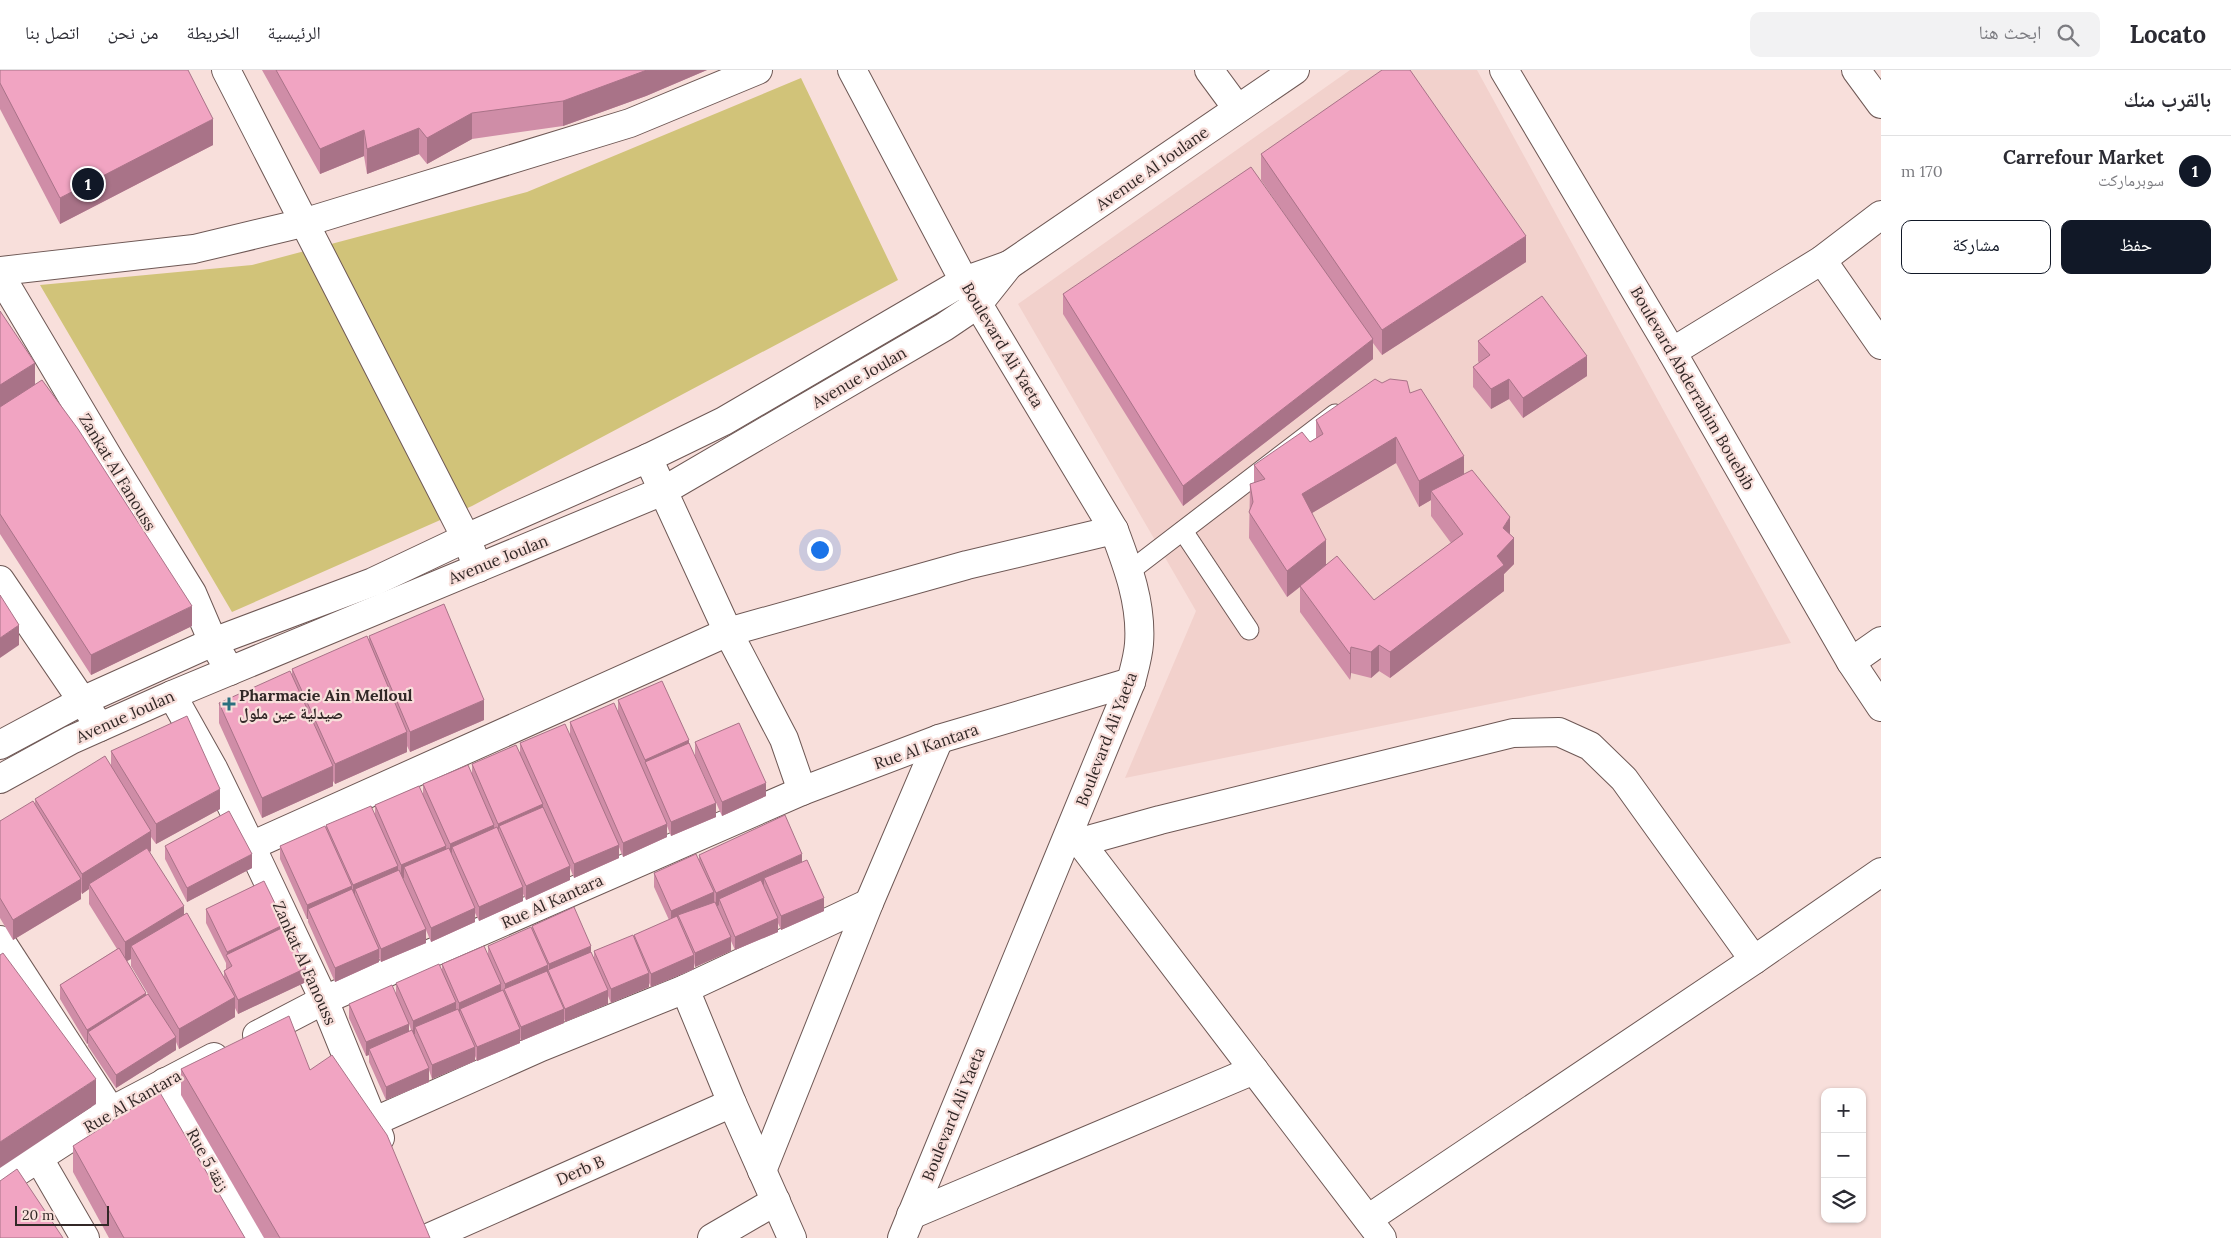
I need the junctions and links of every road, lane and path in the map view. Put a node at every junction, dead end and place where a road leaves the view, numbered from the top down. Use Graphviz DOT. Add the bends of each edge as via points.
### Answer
graph roads {
  1 [pos="226,70"];
  2 [pos="758,70"];
  3 [pos="852,70"];
  4 [pos="1208,70"];
  5 [pos="1295,70"];
  6 [pos="1504,70"];
  7 [pos="1856,70"];
  8 [pos="1881,104"];
  9 [pos="1237,108"];
  10 [pos="1881,215"];
  11 [pos="303,223"];
  12 [pos="1822,260"];
  13 [pos="1009,265"];
  14 [pos="0,271"];
  15 [pos="0,276"];
  16 [pos="964,281"];
  17 [pos="978,304"];
  18 [pos="1881,345"];
  19 [pos="1672,352"];
  20 [pos="1346,405"];
  21 [pos="648,458"];
  22 [pos="663,491"];
  23 [pos="1114,530"];
  24 [pos="1182,531"];
  25 [pos="466,538"];
  26 [pos="478,568"];
  27 [pos="1130,572"];
  28 [pos="0,580"];
  29 [pos="1249,630"];
  30 [pos="728,632"];
  31 [pos="1881,641"];
  32 [pos="213,642"];
  33 [pos="1851,662"];
  34 [pos="230,671"];
  35 [pos="1132,682"];
  36 [pos="172,695"];
  37 [pos="82,700"];
  38 [pos="1881,707"];
  39 [pos="100,727"];
  40 [pos="939,739"];
  41 [pos="0,745"];
  42 [pos="0,779"];
  43 [pos="802,791"];
  44 [pos="1076,836"];
  45 [pos="251,846"];
  46 [pos="1881,872"];
  47 [pos="869,902"];
  48 [pos="2,948"];
  49 [pos="1754,960"];
  50 [pos="685,989"];
  51 [pos="324,1000"];
  52 [pos="1254,1070"];
  53 [pos="165,1082"];
  54 [pos="732,1103"];
  55 [pos="111,1111"];
  56 [pos="373,1122"];
  57 [pos="38,1157"];
  58 [pos="389,1158"];
  59 [pos="762,1171"];
  60 [pos="0,1183"];
  61 [pos="776,1201"];
  62 [pos="906,1227"];
  63 [pos="423,1232"];
  64 [pos="1377,1233"];
  65 [pos="85,1238"];
  66 [pos="251,1238"];
  67 [pos="712,1238"];
  68 [pos="792,1238"];
  1 -- 11 [label="street"];
  2 -- 11 [label="street" via="630,123"];
  3 -- 16 [label="street, Boulevard Ali Yaeta"];
  4 -- 9 [label="street"];
  5 -- 9 [label="street, Avenue Al Joulane"];
  6 -- 19 [label="street, Boulevard Abderrahim Bouebib"];
  7 -- 8 [label="street"];
  9 -- 13 [label="street, Avenue Al Joulane"];
  10 -- 12 [label="street"];
  11 -- 14 [label="street" via="194,249"];
  11 -- 25 [label="street"];
  12 -- 18 [label="street"];
  12 -- 19 [label="street"];
  13 -- 16 [label="street, Avenue Al Joulane"];
  13 -- 17 [label="street, Avenue Al Joulane"];
  15 -- 32 [label="street, Zankat Al Fanouss" via="192,593"];
  16 -- 17 [label="street, Boulevard Ali Yaeta"];
  16 -- 21 [label="street, Avenue Joulan" via="724,421"];
  17 -- 22 [label="street, Avenue Joulan"];
  17 -- 23 [label="street, Boulevard Ali Yaeta"];
  19 -- 33 [label="street, Boulevard Abderrahim Bouebib"];
  20 -- 24 [label="lane"];
  21 -- 22 [label="street"];
  21 -- 25 [label="street, Avenue Joulan"];
  22 -- 26 [label="street, Avenue Joulan"];
  22 -- 30 [label="street"];
  23 -- 27 [label="street, Boulevard Ali Yaeta"];
  23 -- 30 [label="street" via="967,565"];
  24 -- 27 [label="lane"];
  24 -- 29 [label="lane"];
  25 -- 26 [label="street"];
  25 -- 32 [label="street, Avenue Joulan" via="373,582"];
  26 -- 34 [label="street, Avenue Joulan"];
  27 -- 35 [label="street, Boulevard Ali Yaeta" via="1139,624 1139,645"];
  28 -- 37 [label="street"];
  30 -- 43 [label="street" via="784,739"];
  30 -- 45 [label="street"];
  31 -- 33 [label="street"];
  32 -- 34 [label="street, Zankat Al Fanouss"];
  32 -- 37 [label="street, Avenue Joulan"];
  33 -- 38 [label="street, Boulevard Abderrahim Bouebib"];
  34 -- 36 [label="street, Avenue Joulan"];
  35 -- 40 [label="street, Rue Al Kantara"];
  35 -- 44 [label="street, Boulevard Ali Yaeta"];
  36 -- 39 [label="street, Avenue Joulan"];
  36 -- 45 [label="street, Zankat Al Fanouss"];
  37 -- 39 [label="street"];
  37 -- 41 [label="street, Avenue Joulan"];
  39 -- 42 [label="street, Avenue Joulan"];
  40 -- 43 [label="street, Rue Al Kantara"];
  40 -- 47 [label="street"];
  43 -- 51 [label="street, Rue Al Kantara"];
  44 -- 49 [label="street" via="1160,820 1513,733 1559,732 1590,746 1624,779"];
  44 -- 52 [label="street"];
  44 -- 62 [label="street, Boulevard Ali Yaeta"];
  45 -- 51 [label="street, Zankat Al Fanouss"];
  46 -- 49 [label="street"];
  47 -- 50 [label="street"];
  47 -- 59 [label="street"];
  48 -- 55 [label="street"];
  49 -- 64 [label="street"];
  50 -- 54 [label="street"];
  50 -- 56 [label="street" via="541,1047"];
  51 -- 53 [label="street, Rue Al Kantara"];
  51 -- 56 [label="street, Zankat Al Fanouss"];
  52 -- 62 [label="street"];
  52 -- 64 [label="street"];
  53 -- 55 [label="street, Rue Al Kantara"];
  53 -- 66 [label="street, Rue 5 زنقة"];
  54 -- 59 [label="street"];
  54 -- 63 [label="street, Derb B"];
  55 -- 57 [label="street, Rue Al Kantara"];
  56 -- 58 [label="street, Zankat Al Fanouss"];
  57 -- 60 [label="street, Rue Al Kantara"];
  57 -- 65 [label="street"];
  59 -- 61 [label="street"];
  61 -- 67 [label="street"];
  61 -- 68 [label="street"];
}
